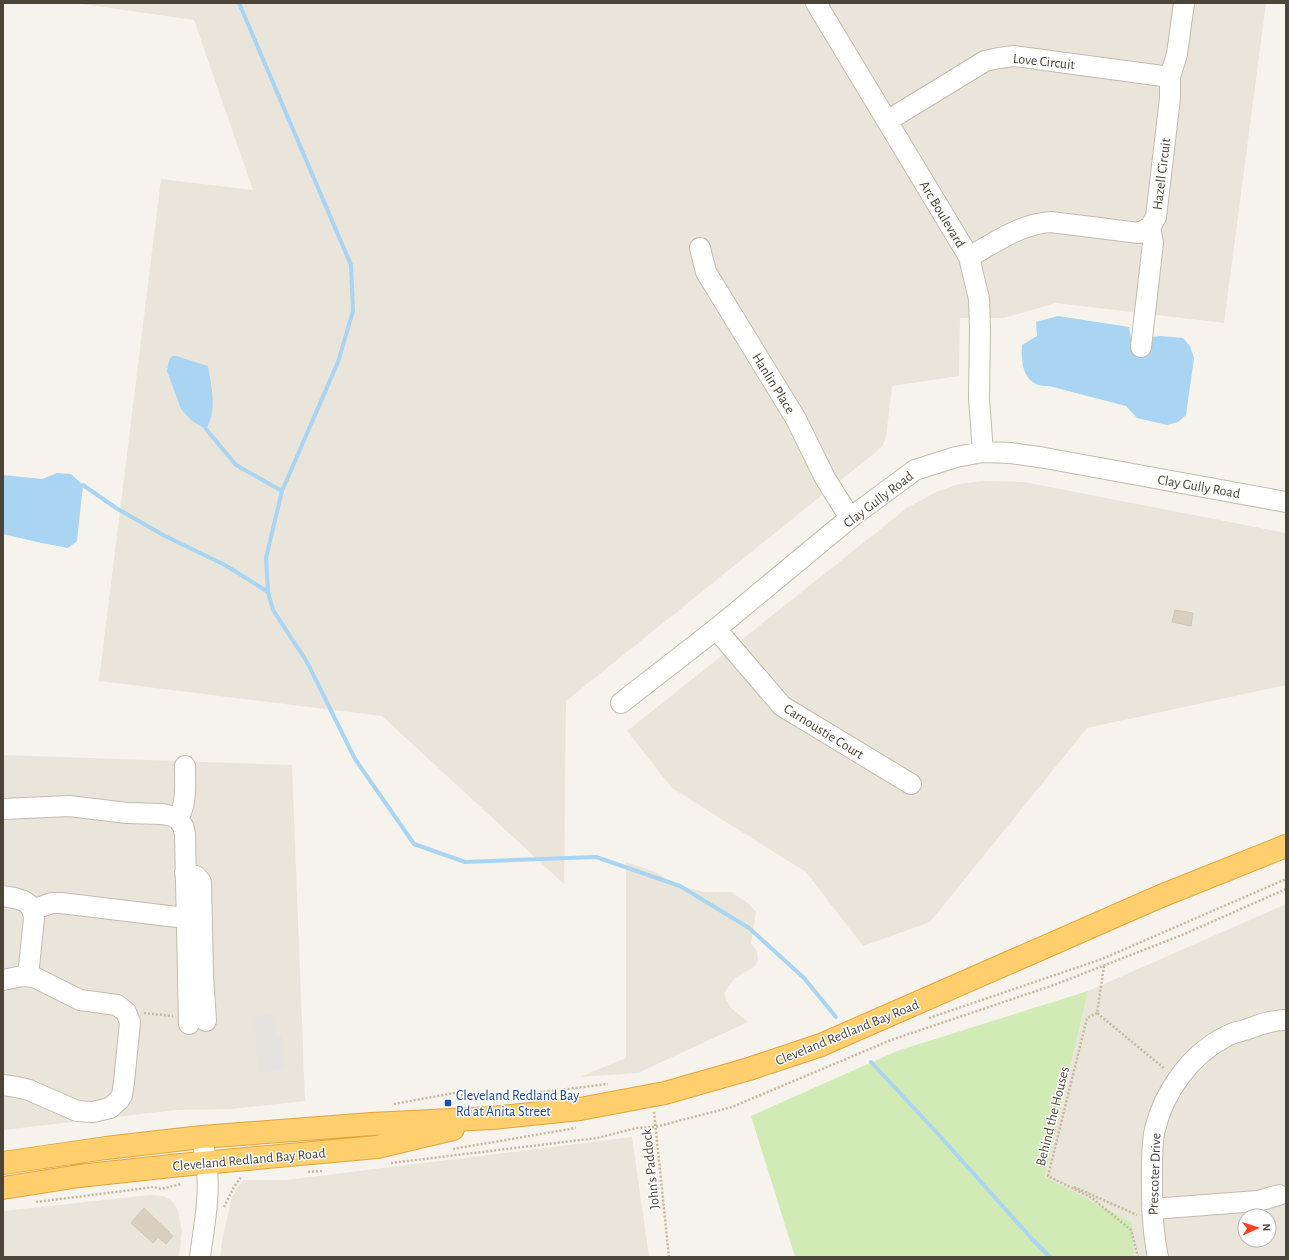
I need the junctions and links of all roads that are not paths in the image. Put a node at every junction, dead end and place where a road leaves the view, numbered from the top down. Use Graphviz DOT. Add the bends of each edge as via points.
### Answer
graph roads {
  1 [pos="816,3"];
  2 [pos="1184,3"];
  3 [pos="1170,77"];
  4 [pos="887,121"];
  5 [pos="1150,227"];
  6 [pos="700,248"];
  7 [pos="970,257"];
  8 [pos="1141,347"];
  9 [pos="983,452"];
  10 [pos="1286,502"];
  11 [pos="850,518"];
  12 [pos="716,629"];
  13 [pos="621,703"];
  14 [pos="185,766"];
  15 [pos="911,784"];
  16 [pos="3,809"];
  17 [pos="178,819"];
  18 [pos="1286,833"];
  19 [pos="1286,846"];
  20 [pos="3,896"];
  21 [pos="1161,896"];
  22 [pos="32,910"];
  23 [pos="194,920"];
  24 [pos="28,976"];
  25 [pos="3,980"];
  26 [pos="1286,1020"];
  27 [pos="195,1021"];
  28 [pos="3,1085"];
  29 [pos="492,1118"];
  30 [pos="202,1137"];
  31 [pos="206,1162"];
  32 [pos="3,1163"];
  33 [pos="3,1188"];
  34 [pos="1279,1195"];
  35 [pos="1152,1214"];
  36 [pos="200,1257"];
  37 [pos="1158,1257"];
  1 -- 4 [label="street, Arc Boulevard"];
  2 -- 3 [label="street, Hazell Circuit" via="1177,54"];
  3 -- 4 [label="street, Love Circuit" via="1014,56 999,58 985,61"];
  3 -- 5 [label="street, Hazell Circuit" via="1170,98 1156,216"];
  4 -- 7 [label="street, Arc Boulevard"];
  5 -- 7 [label="street, Hazell Circuit" via="1139,233 1051,222 1037,223 1024,227"];
  5 -- 8 [label="street" via="1154,243"];
  6 -- 11 [label="street, Hanlin Place" via="706,272 796,419 825,478"];
  7 -- 9 [label="street, Arc Boulevard" via="979,299 979,399"];
  9 -- 10 [label="street, Clay Gully Road" via="1045,458"];
  9 -- 11 [label="street, Clay Gully Road" via="956,457 915,470"];
  11 -- 12 [label="street, Clay Gully Road"];
  12 -- 13 [label="street, Clay Gully Road"];
  12 -- 15 [label="street, Carnoustie Court" via="782,706"];
  14 -- 17 [label="street" via="184,804"];
  16 -- 17 [label="street" via="69,806 127,813 162,814"];
  17 -- 23 [label="street" via="184,834 185,873"];
  18 -- 21 [label="highway, Cleveland Redland Bay Road"];
  19 -- 21 [label="highway, Cleveland Redland Bay Road"];
  20 -- 22 [label="street" via="27,902"];
  21 -- 29 [label="highway, Cleveland Redland Bay Road" via="821,1045 665,1093 656,1106 580,1109"];
  22 -- 23 [label="street" via="52,903 61,903"];
  22 -- 24 [label="street"];
  23 -- 27 [label="street"];
  24 -- 25 [label="street"];
  24 -- 28 [label="street" via="80,1000 122,1008 130,1022 122,1095 110,1108 93,1112 77,1111 29,1090"];
  26 -- 35 [label="street, Prescoter Drive" via="1272,1020 1225,1036 1196,1056 1178,1079 1163,1105 1155,1130"];
  29 -- 30 [label="highway, Cleveland Redland Bay Road"];
  29 -- 31 [label="highway, Cleveland Redland Bay Road" via="377,1147"];
  30 -- 31 [label="street"];
  30 -- 32 [label="highway, Cleveland Redland Bay Road"];
  31 -- 33 [label="highway, Cleveland Redland Bay Road" via="79,1176"];
  31 -- 36 [label="street" via="207,1206"];
  34 -- 35 [label="street" via="1258,1201"];
  35 -- 37 [label="street, Prescoter Drive"];
}
